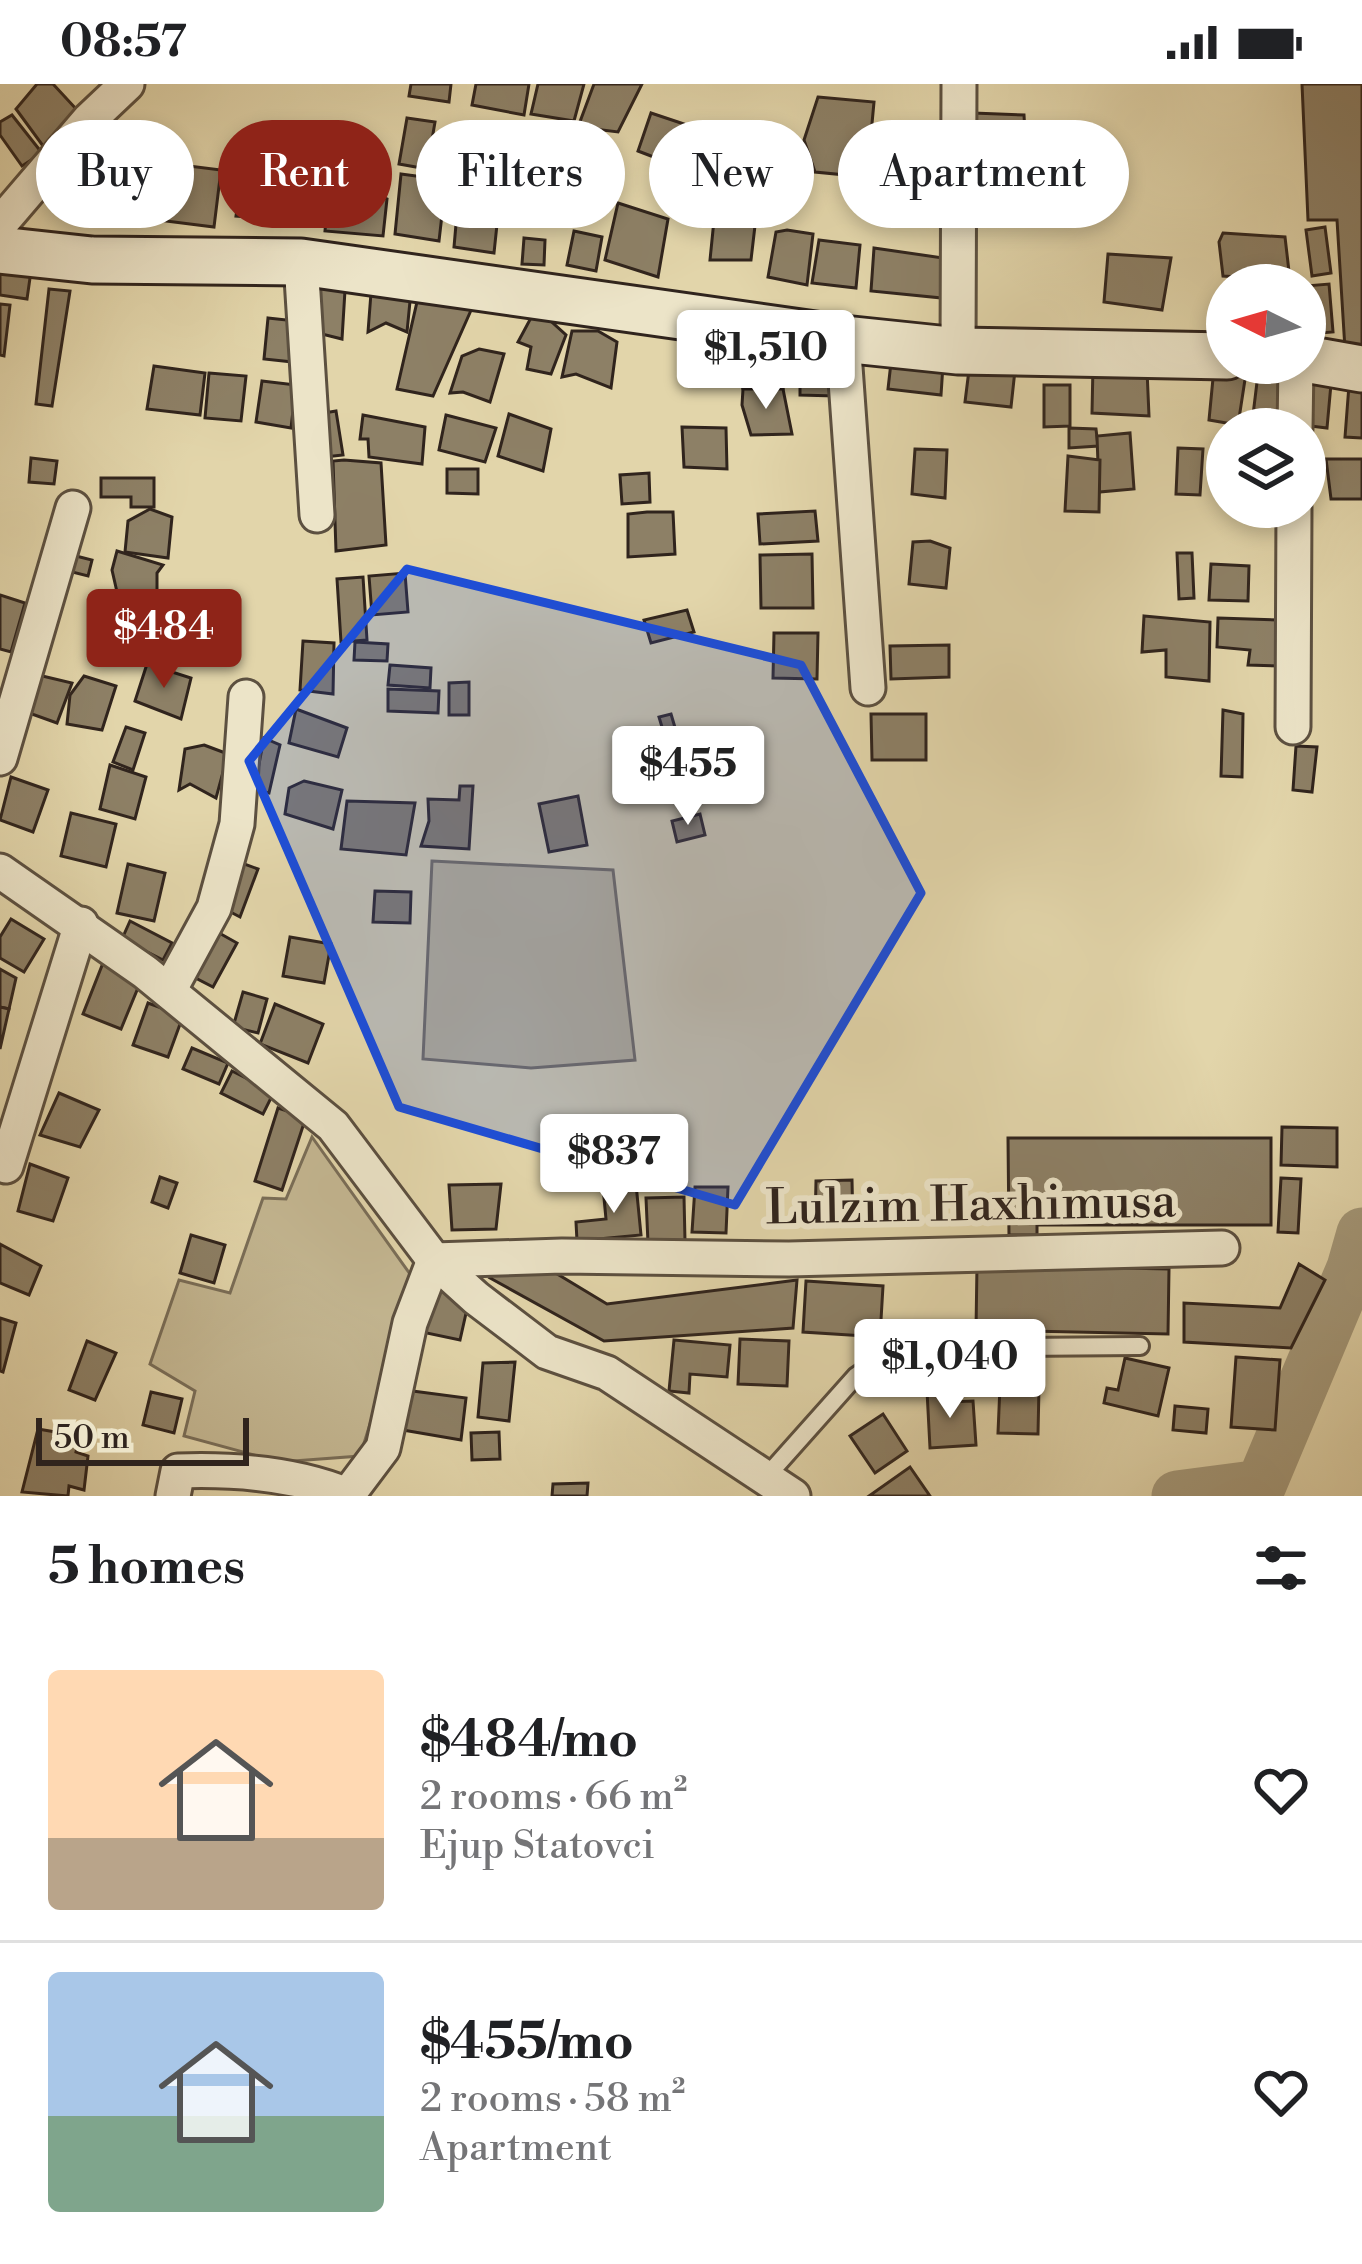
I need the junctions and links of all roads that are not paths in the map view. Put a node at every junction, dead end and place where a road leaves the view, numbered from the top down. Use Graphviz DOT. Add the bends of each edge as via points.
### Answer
graph roads {
  1 [pos="127,84"];
  2 [pos="959,84"];
  3 [pos="0,224"];
  4 [pos="0,250"];
  5 [pos="301,262"];
  6 [pos="843,339"];
  7 [pos="958,351"];
  8 [pos="1206,356"];
  9 [pos="1326,363"];
  10 [pos="1362,369"];
  11 [pos="73,508"];
  12 [pos="317,514"];
  13 [pos="1294,528"];
  14 [pos="868,688"];
  15 [pos="246,697"];
  16 [pos="1293,727"];
  17 [pos="0,758"];
  18 [pos="0,871"];
  19 [pos="81,924"];
  20 [pos="169,991"];
  21 [pos="6,1166"];
  22 [pos="1222,1248"];
  23 [pos="434,1260"];
  24 [pos="1140,1346"];
  25 [pos="780,1486"];
  26 [pos="173,1496"];
  27 [pos="347,1496"];
  1 -- 3 [label="street"];
  2 -- 7 [label="street"];
  4 -- 5 [label="main road" via="92,260"];
  5 -- 6 [label="main road"];
  5 -- 12 [label="street"];
  6 -- 7 [label="main road"];
  6 -- 14 [label="street"];
  7 -- 8 [label="main road"];
  9 -- 10 [label="main road"];
  11 -- 17 [label="street"];
  13 -- 16 [label="street"];
  15 -- 20 [label="street" via="237,824 214,908"];
  18 -- 19 [label="street"];
  19 -- 20 [label="street"];
  19 -- 21 [label="street"];
  20 -- 23 [label="street" via="333,1126"];
  22 -- 23 [label="street, Lulzim Haxhimusa"];
  23 -- 25 [label="street" via="547,1352 607,1373"];
  23 -- 27 [label="street" via="410,1322 383,1448"];
  24 -- 25 [label="lane" via="897,1348 856,1376"];
  26 -- 27 [label="street" via="178,1471 232,1469"];
}
